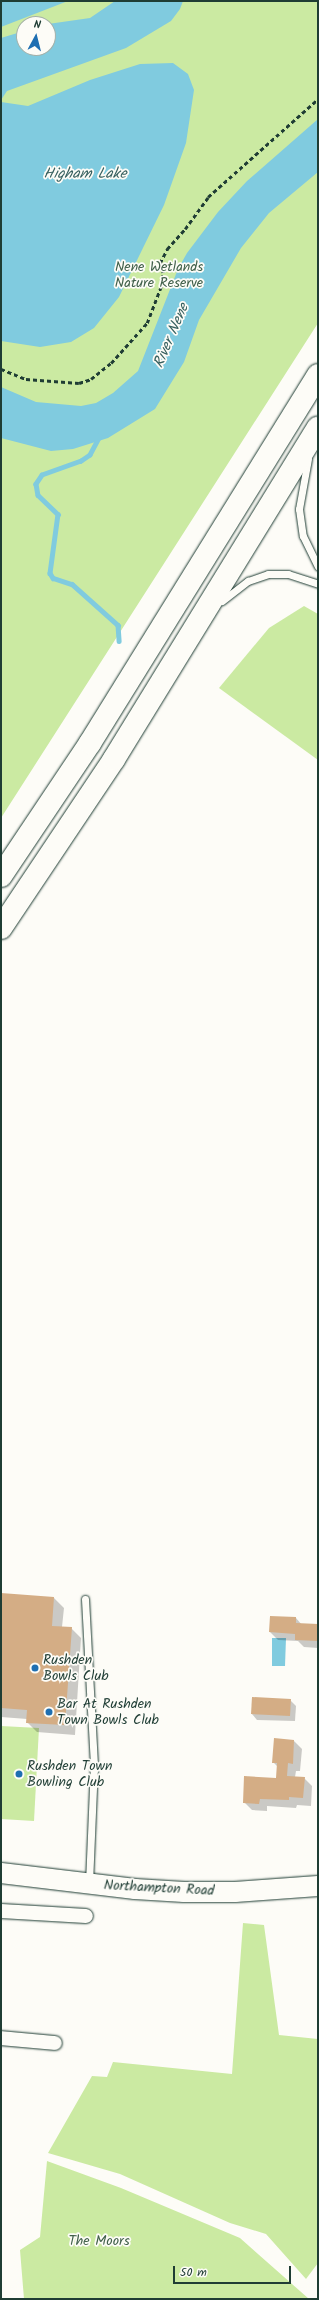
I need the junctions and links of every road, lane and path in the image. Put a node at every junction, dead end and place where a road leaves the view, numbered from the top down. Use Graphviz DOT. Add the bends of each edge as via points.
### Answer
graph roads {
  1 [pos="318,99"];
  2 [pos="1,369"];
  3 [pos="318,375"];
  4 [pos="315,432"];
  5 [pos="318,566"];
  6 [pos="318,584"];
  7 [pos="196,622"];
  8 [pos="1,876"];
  9 [pos="1,928"];
  10 [pos="86,1599"];
  11 [pos="1,1873"];
  12 [pos="89,1884"];
  13 [pos="318,1886"];
  14 [pos="1,1911"];
  15 [pos="86,1916"];
  16 [pos="1,2038"];
  17 [pos="55,2042"];
  1 -- 2 [label="path" via="208,197 167,249 160,263 163,273 162,286 147,323 111,363 91,379 79,383 26,379"];
  3 -- 8 [label="highway" via="90,743"];
  4 -- 5 [label="lane" via="299,509 303,536"];
  4 -- 7 [label="highway"];
  6 -- 7 [label="lane" via="288,574 268,574 248,581"];
  7 -- 9 [label="highway" via="114,759"];
  10 -- 12 [label="lane" via="94,1764"];
  11 -- 12 [label="main road, Northampton Road"];
  12 -- 13 [label="main road, Northampton Road" via="135,1889 235,1892"];
  14 -- 15 [label="street"];
  16 -- 17 [label="street"];
}
